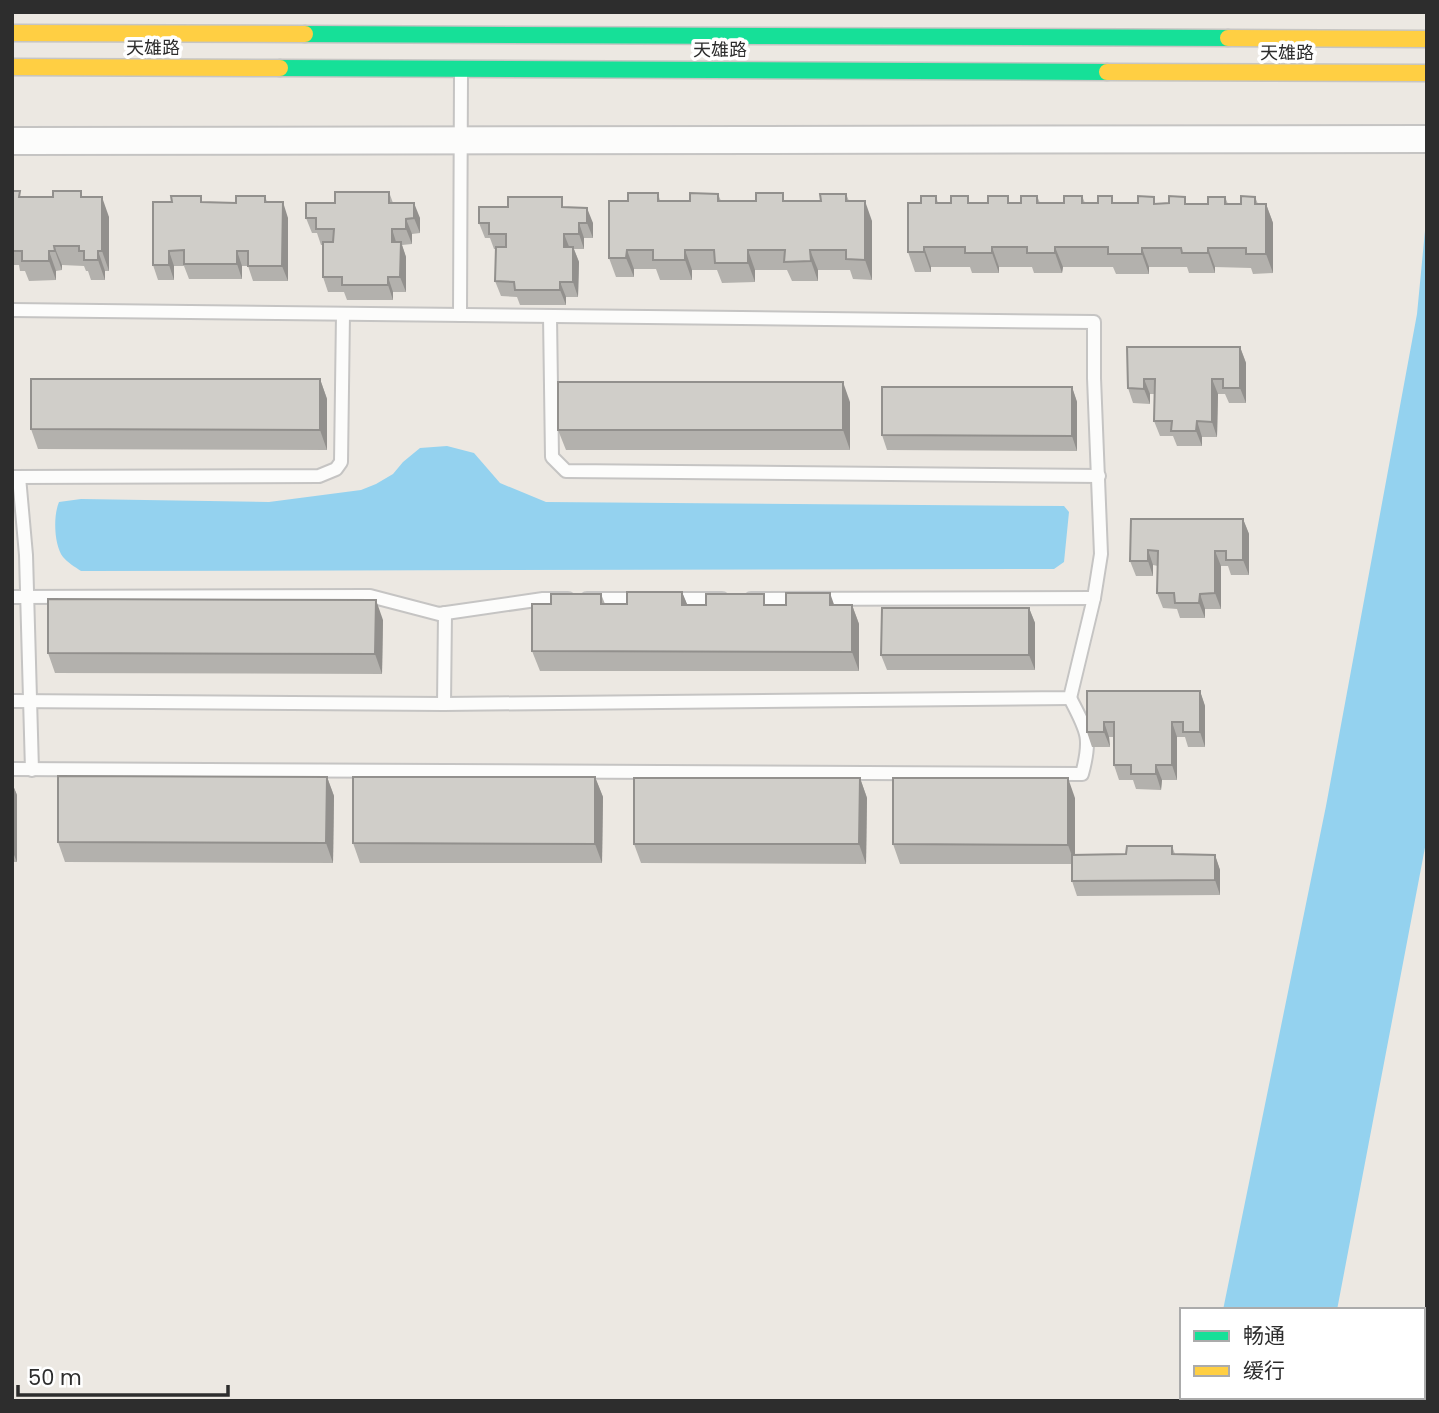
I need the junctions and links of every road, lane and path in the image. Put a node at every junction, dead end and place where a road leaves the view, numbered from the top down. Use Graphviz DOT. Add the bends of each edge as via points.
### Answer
graph roads {
  1 [pos="12,33"];
  2 [pos="1427,39"];
  3 [pos="12,67"];
  4 [pos="461,69"];
  5 [pos="1427,73"];
  6 [pos="1427,139"];
  7 [pos="12,141"];
  8 [pos="12,310"];
  9 [pos="343,314"];
  10 [pos="460,315"];
  11 [pos="550,316"];
  12 [pos="1098,476"];
  13 [pos="15,477"];
  14 [pos="12,597"];
  15 [pos="27,597"];
  16 [pos="1094,598"];
  17 [pos="445,613"];
  18 [pos="1070,698"];
  19 [pos="12,701"];
  20 [pos="30,701"];
  21 [pos="444,704"];
  22 [pos="12,769"];
  23 [pos="32,770"];
  1 -- 2 [label="main road, 天雄路"];
  3 -- 4 [label="main road, 天雄路"];
  4 -- 5 [label="main road, 天雄路"];
  4 -- 10 [label="lane"];
  6 -- 7 [label="street"];
  8 -- 9 [label="lane"];
  9 -- 10 [label="lane"];
  9 -- 13 [label="lane" via="341,462 336,469 319,476"];
  10 -- 11 [label="lane"];
  11 -- 12 [label="lane" via="552,457 566,471"];
  11 -- 12 [label="lane" via="1094,322"];
  12 -- 16 [label="lane" via="1101,554"];
  13 -- 15 [label="lane"];
  14 -- 15 [label="lane"];
  15 -- 17 [label="lane" via="370,596"];
  15 -- 20 [label="lane"];
  16 -- 17 [label="lane" via="543,599"];
  16 -- 18 [label="lane"];
  17 -- 21 [label="lane"];
  18 -- 21 [label="lane"];
  18 -- 23 [label="lane" via="1086,729 1082,774"];
  19 -- 20 [label="lane"];
  20 -- 21 [label="lane"];
  20 -- 23 [label="lane"];
  22 -- 23 [label="lane"];
}
